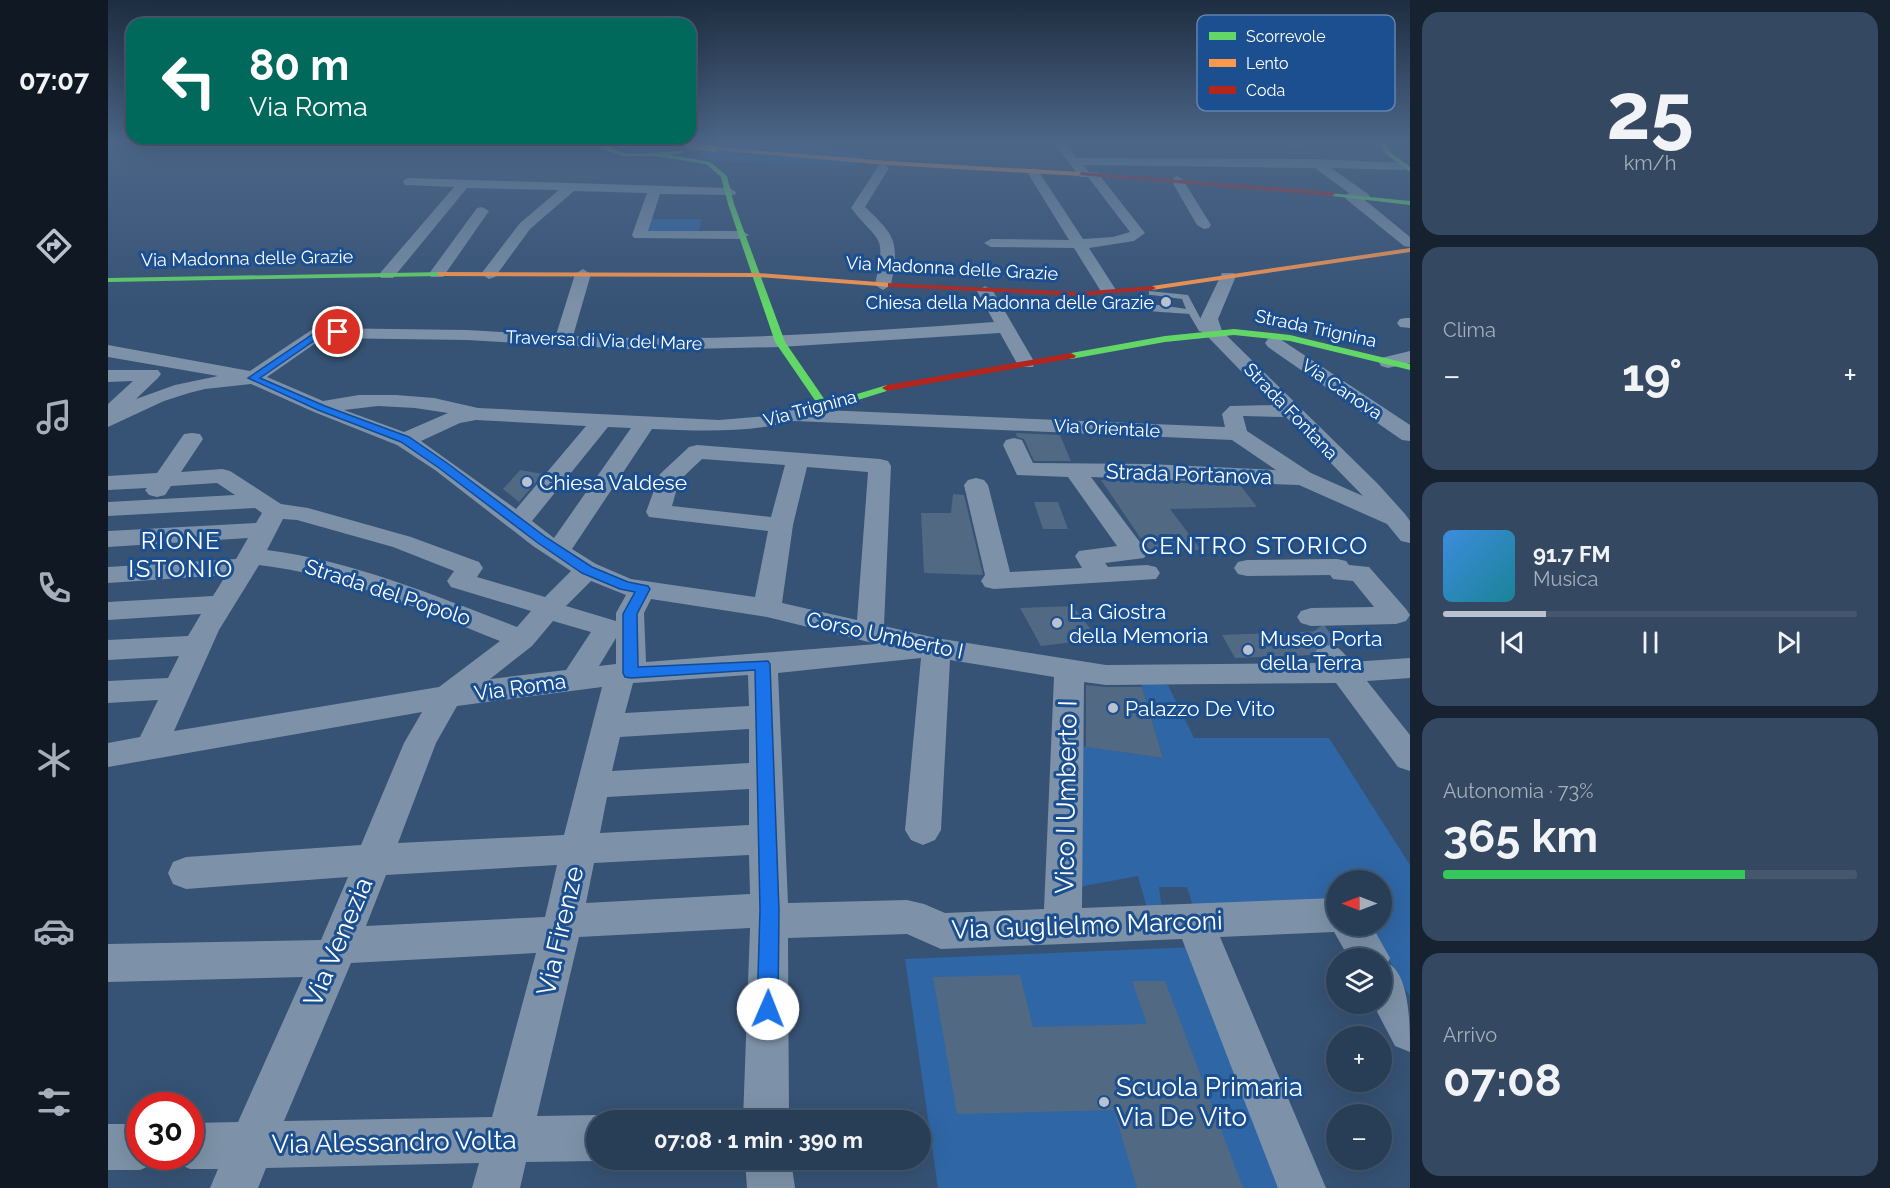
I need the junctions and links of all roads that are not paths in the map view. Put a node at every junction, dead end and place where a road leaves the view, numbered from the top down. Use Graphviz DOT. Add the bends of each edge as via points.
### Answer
graph roads {
  1 [pos="453,196"];
  2 [pos="560,196"];
  3 [pos="652,196"];
  4 [pos="730,196"];
  5 [pos="865,196"];
  6 [pos="1048,196"];
  7 [pos="1107,196"];
  8 [pos="1187,196"];
  9 [pos="1351,196"];
  10 [pos="1357,197"];
  11 [pos="1410,203"];
  12 [pos="482,211"];
  13 [pos="1204,225"];
  14 [pos="742,235"];
  15 [pos="992,243"];
  16 [pos="1078,243"];
  17 [pos="1409,246"];
  18 [pos="437,274"];
  19 [pos="489,274"];
  20 [pos="583,274"];
  21 [pos="387,275"];
  22 [pos="757,275"];
  23 [pos="1228,276"];
  24 [pos="108,280"];
  25 [pos="883,285"];
  26 [pos="1108,290"];
  27 [pos="985,291"];
  28 [pos="1148,291"];
  29 [pos="1125,307"];
  30 [pos="1153,307"];
  31 [pos="1192,312"];
  32 [pos="1006,327"];
  33 [pos="1214,333"];
  34 [pos="563,340"];
  35 [pos="780,342"];
  36 [pos="1274,343"];
  37 [pos="108,351"];
  38 [pos="1410,357"];
  39 [pos="1302,362"];
  40 [pos="1388,362"];
  41 [pos="1026,363"];
  42 [pos="1410,367"];
  43 [pos="1250,370"];
  44 [pos="108,376"];
  45 [pos="253,378"];
  46 [pos="825,407"];
  47 [pos="321,408"];
  48 [pos="1291,411"];
  49 [pos="476,414"];
  50 [pos="796,415"];
  51 [pos="108,417"];
  52 [pos="603,419"];
  53 [pos="646,422"];
  54 [pos="982,422"];
  55 [pos="719,426"];
  56 [pos="1126,429"];
  57 [pos="1237,434"];
  58 [pos="1410,435"];
  59 [pos="192,439"];
  60 [pos="405,440"];
  61 [pos="697,452"];
  62 [pos="796,461"];
  63 [pos="1074,470"];
  64 [pos="1149,471"];
  65 [pos="1304,478"];
  66 [pos="164,479"];
  67 [pos="108,483"];
  68 [pos="976,485"];
  69 [pos="145,508"];
  70 [pos="108,509"];
  71 [pos="267,514"];
  72 [pos="1400,516"];
  73 [pos="518,522"];
  74 [pos="781,525"];
  75 [pos="116,539"];
  76 [pos="558,551"];
  77 [pos="108,561"];
  78 [pos="248,561"];
  79 [pos="1247,568"];
  80 [pos="587,570"];
  81 [pos="108,575"];
  82 [pos="643,589"];
  83 [pos="221,604"];
  84 [pos="767,608"];
  85 [pos="548,609"];
  86 [pos="108,611"];
  87 [pos="1311,617"];
  88 [pos="619,627"];
  89 [pos="870,632"];
  90 [pos="522,639"];
  91 [pos="198,645"];
  92 [pos="936,648"];
  93 [pos="108,650"];
  94 [pos="763,664"];
  95 [pos="1336,664"];
  96 [pos="1410,668"];
  97 [pos="1069,669"];
  98 [pos="625,673"];
  99 [pos="576,679"];
  100 [pos="178,688"];
  101 [pos="108,692"];
  102 [pos="446,698"];
  103 [pos="764,717"];
  104 [pos="608,726"];
  105 [pos="151,748"];
  106 [pos="108,755"];
  107 [pos="1410,758"];
  108 [pos="766,775"];
  109 [pos="593,785"];
  110 [pos="923,830"];
  111 [pos="767,839"];
  112 [pos="579,850"];
  113 [pos="373,860"];
  114 [pos="186,873"];
  115 [pos="769,915"];
  116 [pos="1326,915"];
  117 [pos="1194,921"];
  118 [pos="1063,926"];
  119 [pos="562,927"];
  120 [pos="336,952"];
  121 [pos="108,963"];
  122 [pos="1392,998"];
  123 [pos="1410,1031"];
  124 [pos="766,1110"];
  125 [pos="586,1138"];
  126 [pos="507,1140"];
  127 [pos="251,1145"];
  128 [pos="204,1146"];
  129 [pos="108,1147"];
  130 [pos="126,1147"];
  131 [pos="769,1170"];
  132 [pos="234,1188"];
  133 [pos="496,1188"];
  134 [pos="771,1188"];
  135 [pos="1302,1188"];
  1 -- 21 [label="street"];
  2 -- 19 [label="street" via="525,226"];
  3 -- 14 [label="street" via="639,235"];
  4 -- 14 [label="main road"];
  5 -- 25 [label="street" via="858,208 884,233 891,247"];
  6 -- 16 [label="street"];
  7 -- 16 [label="street" via="1138,234 1126,241"];
  8 -- 13 [label="street"];
  9 -- 10 [label="main road"];
  10 -- 11 [label="main road"];
  10 -- 17 [label="street"];
  12 -- 18 [label="street"];
  14 -- 22 [label="main road"];
  15 -- 16 [label="street"];
  16 -- 26 [label="street"];
  17 -- 23 [label="main road, Via Madonna delle Grazie"];
  18 -- 19 [label="main road, Via Madonna delle Grazie"];
  18 -- 21 [label="main road, Via Madonna delle Grazie"];
  19 -- 20 [label="main road, Via Madonna delle Grazie"];
  20 -- 22 [label="main road, Via Madonna delle Grazie"];
  20 -- 34 [label="street"];
  21 -- 24 [label="main road, Via Madonna delle Grazie"];
  22 -- 25 [label="main road, Via Madonna delle Grazie"];
  22 -- 35 [label="main road"];
  23 -- 28 [label="main road, Via Madonna delle Grazie"];
  23 -- 33 [label="street" via="1209,319"];
  25 -- 27 [label="main road, Via Madonna delle Grazie"];
  26 -- 27 [label="main road, Via Madonna delle Grazie" via="1079,294"];
  26 -- 28 [label="main road, Via Madonna delle Grazie"];
  27 -- 32 [label="street"];
  28 -- 30 [label="lane"];
  28 -- 31 [label="lane" via="1185,297"];
  29 -- 30 [label="lane"];
  30 -- 31 [label="lane"];
  31 -- 33 [label="lane" via="1202,329"];
  32 -- 35 [label="street, Traversa di Via del Mare"];
  32 -- 41 [label="street"];
  33 -- 40 [label="main road, Strada Trignina" via="1269,334"];
  33 -- 41 [label="main road, Via Trignina"];
  33 -- 43 [label="street, Strada Fontana"];
  34 -- 35 [label="street, Traversa di Via del Mare" via="646,345"];
  34 -- 45 [label="street, Traversa di Via del Mare" via="319,333"];
  35 -- 46 [label="main road"];
  36 -- 39 [label="street, Via Canova"];
  37 -- 45 [label="street, Corso Umberto I"];
  38 -- 40 [label="street"];
  39 -- 43 [label="street"];
  39 -- 58 [label="street, Via Canova"];
  40 -- 42 [label="main road, Strada Trignina"];
  41 -- 46 [label="main road, Via Trignina" via="876,390"];
  43 -- 48 [label="street, Strada Fontana"];
  44 -- 51 [label="street" via="151,374"];
  45 -- 47 [label="street, Corso Umberto I"];
  45 -- 51 [label="street" via="182,388"];
  46 -- 50 [label="street, Via Trignina"];
  47 -- 49 [label="street" via="371,400 443,405"];
  47 -- 60 [label="street, Corso Umberto I"];
  48 -- 57 [label="street" via="1237,410 1232,414"];
  48 -- 72 [label="street, Strada Fontana"];
  49 -- 52 [label="street, Via Trignina"];
  49 -- 60 [label="street, Via Trignina" via="454,418"];
  50 -- 54 [label="street, Via Orientale"];
  50 -- 55 [label="street, Via Trignina"];
  52 -- 53 [label="street, Via Trignina"];
  52 -- 73 [label="street"];
  53 -- 55 [label="street, Via Trignina"];
  53 -- 76 [label="street"];
  54 -- 56 [label="street, Via Orientale"];
  54 -- 63 [label="street, Strada Portanova" via="1008,428 1025,470"];
  55 -- 61 [label="street"];
  56 -- 57 [label="street, Via Orientale"];
  56 -- 64 [label="street"];
  57 -- 65 [label="street"];
  59 -- 66 [label="street"];
  60 -- 73 [label="street, Corso Umberto I"];
  61 -- 62 [label="street"];
  61 -- 74 [label="street" via="668,479 658,513"];
  62 -- 74 [label="street"];
  62 -- 89 [label="street" via="880,466"];
  63 -- 64 [label="street, Strada Portanova"];
  63 -- 68 [label="street" via="1141,563 1100,576 997,580"];
  64 -- 65 [label="street, Strada Portanova" via="1233,468"];
  65 -- 72 [label="street"];
  66 -- 67 [label="street"];
  66 -- 69 [label="street"];
  66 -- 71 [label="street" via="222,476"];
  69 -- 70 [label="street"];
  69 -- 71 [label="street"];
  69 -- 75 [label="street"];
  71 -- 75 [label="street"];
  71 -- 78 [label="street"];
  71 -- 85 [label="street" via="299,513 402,542 470,568 460,581"];
  73 -- 76 [label="street, Corso Umberto I"];
  74 -- 84 [label="street"];
  75 -- 77 [label="street"];
  76 -- 80 [label="street, Corso Umberto I"];
  78 -- 81 [label="street, Strada del Popolo"];
  78 -- 83 [label="street"];
  78 -- 90 [label="street, Strada del Popolo" via="300,562 394,590"];
  79 -- 87 [label="street" via="1337,567 1342,573 1360,573 1396,615"];
  80 -- 82 [label="street, Corso Umberto I"];
  80 -- 85 [label="street"];
  82 -- 84 [label="street, Corso Umberto I"];
  82 -- 88 [label="street"];
  83 -- 86 [label="street"];
  83 -- 91 [label="street"];
  84 -- 89 [label="street, Corso Umberto I"];
  85 -- 88 [label="street"];
  85 -- 90 [label="street"];
  88 -- 98 [label="street, Via Firenze"];
  88 -- 99 [label="street"];
  89 -- 92 [label="street, Corso Umberto I"];
  90 -- 102 [label="street"];
  91 -- 93 [label="street"];
  91 -- 100 [label="street"];
  92 -- 94 [label="street, Via Roma"];
  92 -- 97 [label="street, Corso Umberto I"];
  92 -- 110 [label="street"];
  94 -- 98 [label="street, Via Roma"];
  94 -- 103 [label="street"];
  95 -- 96 [label="street, Corso Umberto I"];
  95 -- 97 [label="street, Corso Umberto I" via="1106,675"];
  95 -- 107 [label="street"];
  97 -- 118 [label="street, Vico I Umberto I"];
  98 -- 99 [label="street, Via Roma"];
  98 -- 104 [label="street, Via Firenze"];
  99 -- 102 [label="street, Via Roma"];
  100 -- 101 [label="street"];
  100 -- 105 [label="street"];
  102 -- 105 [label="street, Via Roma"];
  102 -- 113 [label="street, Via Venezia" via="420,743"];
  103 -- 104 [label="street"];
  103 -- 108 [label="street"];
  104 -- 109 [label="street, Via Firenze"];
  105 -- 106 [label="street, Via Roma"];
  108 -- 109 [label="street"];
  108 -- 111 [label="street"];
  109 -- 112 [label="street, Via Firenze"];
  111 -- 112 [label="street"];
  111 -- 115 [label="street"];
  112 -- 113 [label="street"];
  112 -- 119 [label="street, Via Firenze"];
  113 -- 114 [label="street"];
  113 -- 120 [label="street, Via Venezia"];
  115 -- 118 [label="street, Via Guglielmo Marconi" via="907,917 940,931"];
  115 -- 119 [label="street, Via Guglielmo Marconi"];
  115 -- 124 [label="street"];
  116 -- 117 [label="street, Via Guglielmo Marconi"];
  117 -- 118 [label="street, Via Guglielmo Marconi"];
  117 -- 135 [label="street"];
  119 -- 120 [label="street, Via Guglielmo Marconi"];
  119 -- 126 [label="street, Via Firenze"];
  120 -- 121 [label="street, Via Guglielmo Marconi"];
  120 -- 127 [label="street, Via Venezia"];
  122 -- 123 [label="street"];
  125 -- 126 [label="street, Via Alessandro Volta"];
  126 -- 127 [label="street, Via Alessandro Volta"];
  126 -- 133 [label="street, Via Firenze"];
  127 -- 128 [label="street, Via Alessandro Volta"];
  127 -- 132 [label="street, Via Venezia"];
  129 -- 130 [label="street"];
  131 -- 134 [label="street"];
}
